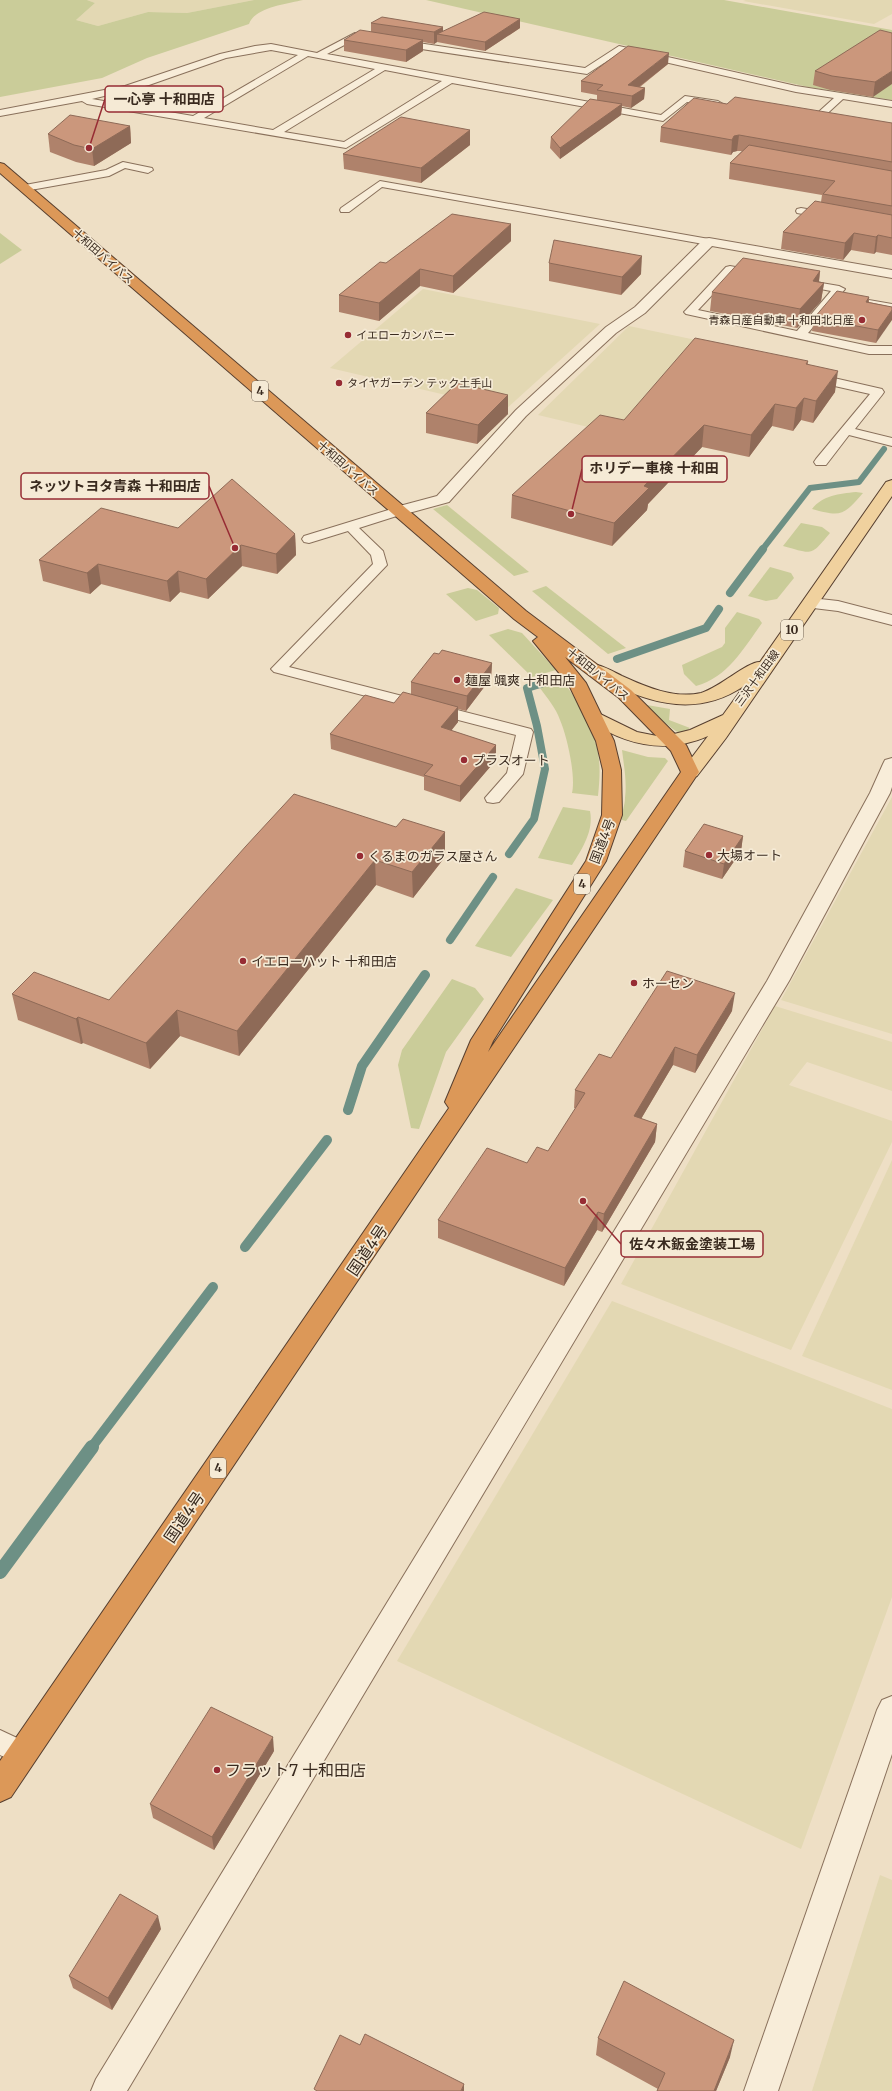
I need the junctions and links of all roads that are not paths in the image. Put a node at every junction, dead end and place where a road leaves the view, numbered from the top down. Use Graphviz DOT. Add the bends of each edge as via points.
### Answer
graph roads {
  1 [pos="307,53"];
  2 [pos="319,55"];
  3 [pos="384,67"];
  4 [pos="451,79"];
  5 [pos="892,92"];
  6 [pos="841,96"];
  7 [pos="69,101"];
  8 [pos="879,102"];
  9 [pos="892,104"];
  10 [pos="731,106"];
  11 [pos="0,113"];
  12 [pos="792,116"];
  13 [pos="195,119"];
  14 [pos="275,133"];
  15 [pos="0,167"];
  16 [pos="148,170"];
  17 [pos="25,188"];
  18 [pos="344,210"];
  19 [pos="801,211"];
  20 [pos="839,218"];
  21 [pos="710,242"];
  22 [pos="892,274"];
  23 [pos="769,276"];
  24 [pos="785,279"];
  25 [pos="833,296"];
  26 [pos="892,308"];
  27 [pos="800,335"];
  28 [pos="892,350"];
  29 [pos="802,375"];
  30 [pos="847,431"];
  31 [pos="892,442"];
  32 [pos="821,462"];
  33 [pos="892,485"];
  34 [pos="398,511"];
  35 [pos="350,526"];
  36 [pos="309,539"];
  37 [pos="811,603"];
  38 [pos="520,615"];
  39 [pos="892,620"];
  40 [pos="775,654"];
  41 [pos="586,663"];
  42 [pos="594,716"];
  43 [pos="729,718"];
  44 [pos="671,740"];
  45 [pos="892,764"];
  46 [pos="690,772"];
  47 [pos="492,798"];
  48 [pos="436,1149"];
  49 [pos="892,1710"];
  50 [pos="0,1742"];
  51 [pos="23,1754"];
  52 [pos="0,1787"];
  53 [pos="108,2091"];
  54 [pos="762,2091"];
  1 -- 2 [label="lane"];
  1 -- 7 [label="lane" via="271,47 254,48 231,53 137,85"];
  1 -- 13 [label="lane"];
  2 -- 3 [label="lane"];
  2 -- 6 [label="lane" via="354,36 587,71 619,49 796,89"];
  3 -- 4 [label="lane"];
  3 -- 14 [label="lane"];
  4 -- 10 [label="lane" via="663,118 685,99"];
  4 -- 14 [label="lane" via="346,145"];
  5 -- 8 [label="lane"];
  6 -- 8 [label="lane"];
  6 -- 12 [label="lane" via="815,120"];
  7 -- 11 [label="lane"];
  7 -- 13 [label="lane" via="93,102"];
  8 -- 9 [label="lane"];
  13 -- 14 [label="lane"];
  15 -- 17 [label="highway, 十和田バイパス / 4"];
  16 -- 17 [label="lane" via="123,165 109,173"];
  17 -- 34 [label="highway, 十和田バイパス / 4"];
  18 -- 21 [label="lane" via="380,184"];
  19 -- 20 [label="lane"];
  21 -- 22 [label="street"];
  21 -- 34 [label="street" via="640,310 611,330 521,413 443,499"];
  23 -- 27 [label="lane" via="730,269 690,312"];
  24 -- 25 [label="lane" via="839,289"];
  25 -- 26 [label="lane"];
  25 -- 27 [label="lane"];
  27 -- 28 [label="lane" via="869,350"];
  29 -- 30 [label="lane" via="878,392"];
  30 -- 31 [label="lane"];
  30 -- 32 [label="lane"];
  33 -- 37 [label="main road, 三沢十和田線 / 10"];
  34 -- 35 [label="lane"];
  34 -- 38 [label="highway, 十和田バイパス / 4"];
  35 -- 36 [label="lane"];
  35 -- 47 [label="lane" via="378,554 380,565 279,668 525,732 515,774"];
  37 -- 39 [label="street" via="838,606"];
  37 -- 40 [label="main road, 三沢十和田線 / 10"];
  38 -- 41 [label="highway, 十和田バイパス / 4"];
  38 -- 42 [label="highway, 国道4号 / 4" via="577,683"];
  40 -- 41 [label="main road, 10" via="721,692 706,697 684,699 664,699 647,695"];
  40 -- 43 [label="main road, 三沢十和田線 / 10"];
  41 -- 44 [label="highway, 十和田バイパス / 4" via="624,694"];
  42 -- 44 [label="main road, 10" via="613,729 630,736 655,742"];
  42 -- 48 [label="highway, 国道4号 / 4" via="605,741 612,770 612,815 596,861 482,1040"];
  43 -- 44 [label="main road, 10" via="697,735"];
  43 -- 46 [label="main road, 三沢十和田線 / 10"];
  44 -- 46 [label="highway, 十和田バイパス / 4" via="679,749"];
  45 -- 53 [label="street" via="880,793 778,981"];
  46 -- 48 [label="highway, 国道4号 / 4"];
  48 -- 51 [label="highway, 国道4号 / 4"];
  49 -- 54 [label="street"];
  50 -- 51 [label="lane"];
  51 -- 52 [label="highway, 国道4号 / 4"];
}
